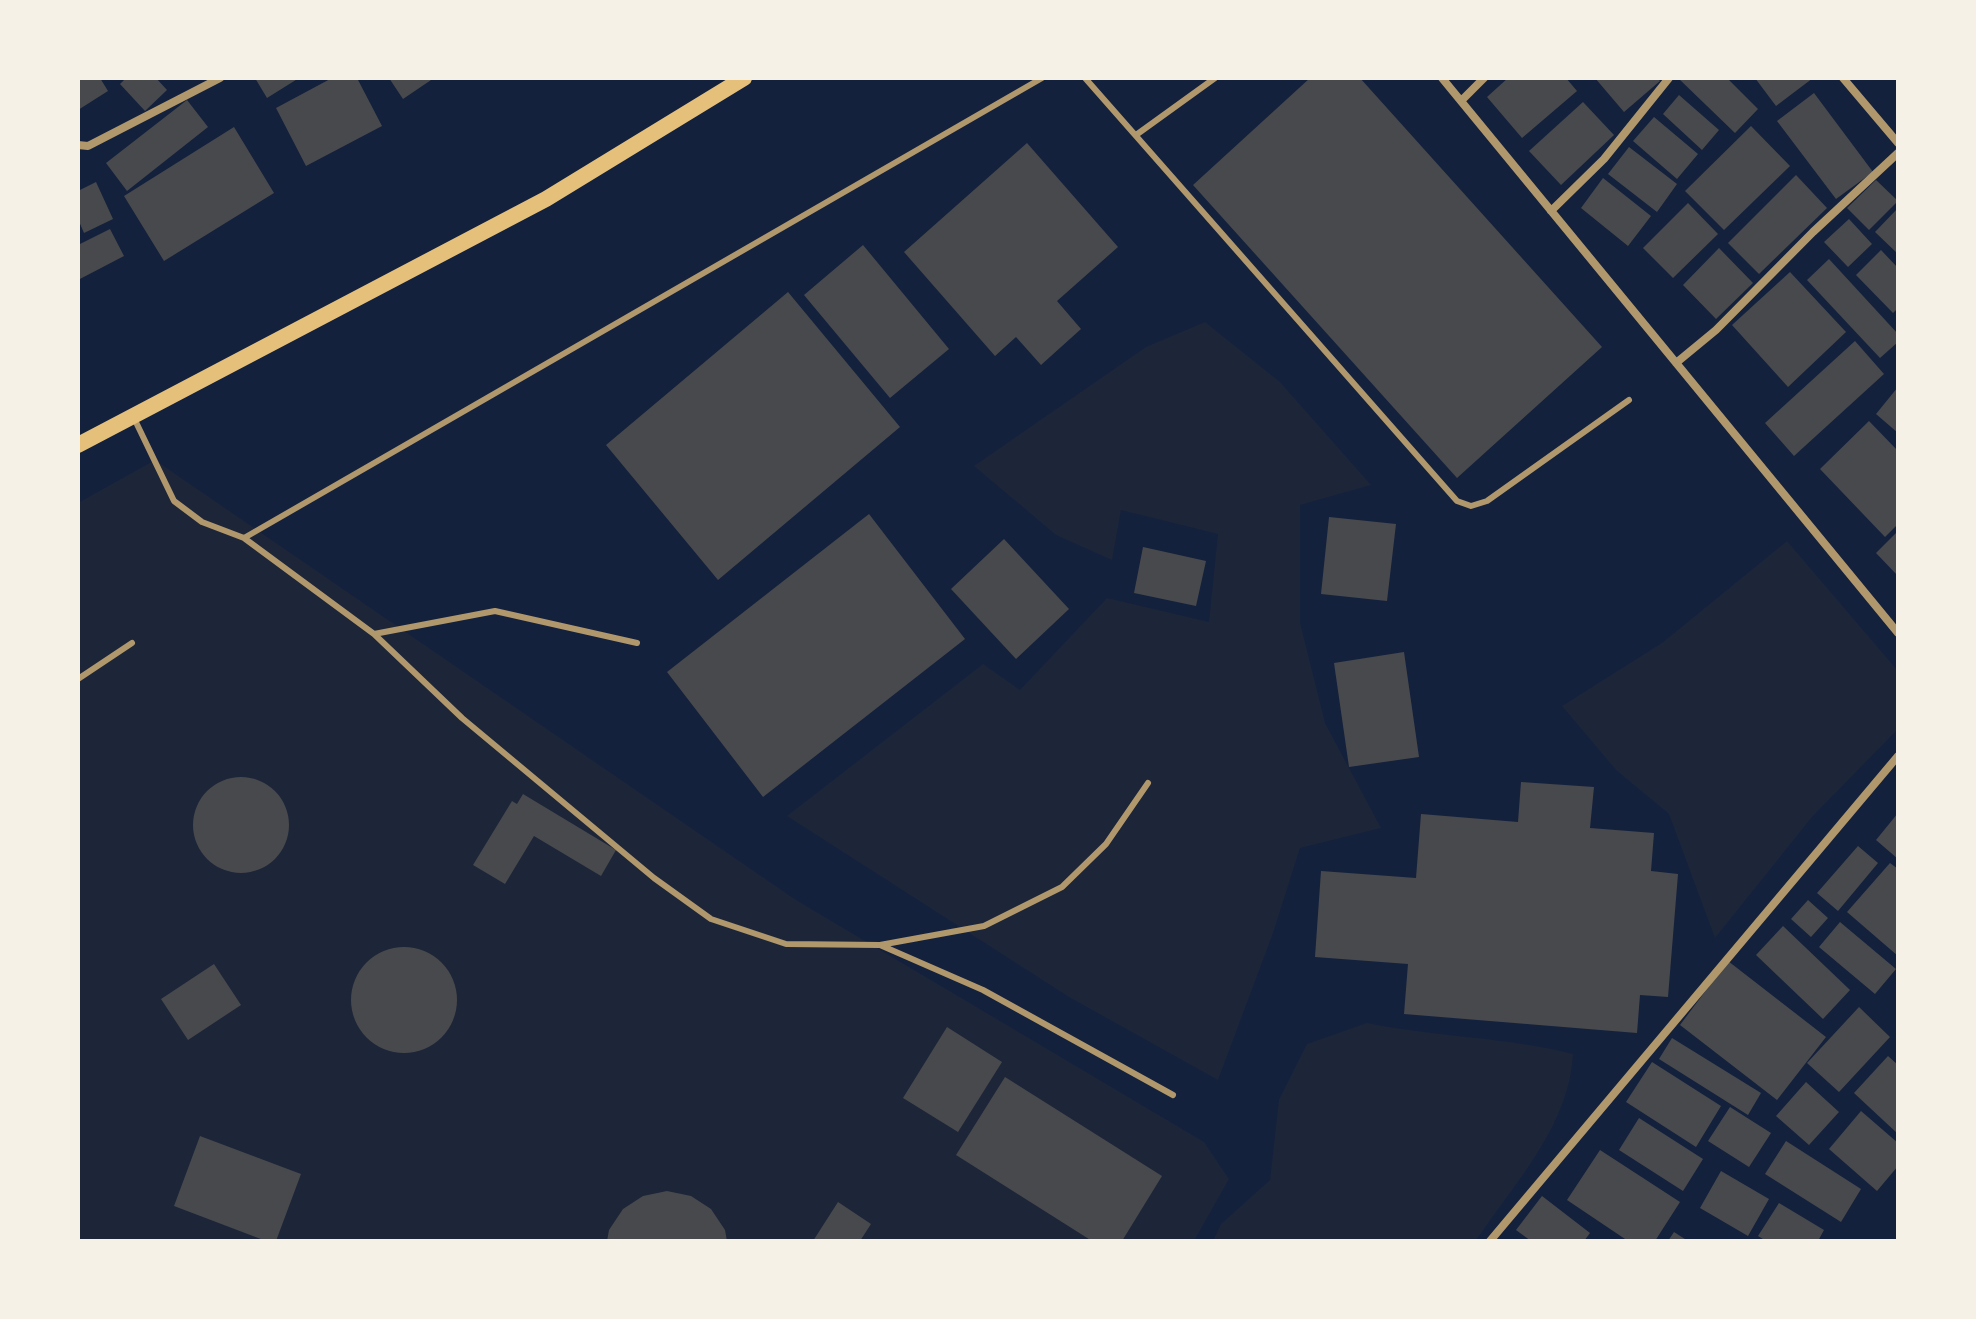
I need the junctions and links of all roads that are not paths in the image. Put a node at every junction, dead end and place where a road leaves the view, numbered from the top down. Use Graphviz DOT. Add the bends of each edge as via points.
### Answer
graph roads {
  1 [pos="220,78"];
  2 [pos="744,78"];
  3 [pos="1042,78"];
  4 [pos="1085,78"];
  5 [pos="1215,78"];
  6 [pos="1442,78"];
  7 [pos="1484,78"];
  8 [pos="1669,78"];
  9 [pos="1843,78"];
  10 [pos="1461,101"];
  11 [pos="1136,135"];
  12 [pos="1898,143"];
  13 [pos="78,145"];
  14 [pos="1898,153"];
  15 [pos="1551,211"];
  16 [pos="1676,363"];
  17 [pos="1629,400"];
  18 [pos="133,416"];
  19 [pos="78,445"];
  20 [pos="244,538"];
  21 [pos="1898,633"];
  22 [pos="374,634"];
  23 [pos="132,643"];
  24 [pos="637,643"];
  25 [pos="78,679"];
  26 [pos="1898,756"];
  27 [pos="1148,783"];
  28 [pos="880,945"];
  29 [pos="1173,1095"];
  30 [pos="1490,1241"];
  1 -- 13 [label="street" via="88,146"];
  2 -- 18 [label="main road" via="546,199"];
  3 -- 20 [label="lane"];
  4 -- 11 [label="lane"];
  5 -- 11 [label="lane"];
  6 -- 10 [label="street"];
  7 -- 10 [label="street"];
  8 -- 15 [label="street" via="1604,159"];
  9 -- 12 [label="street"];
  10 -- 15 [label="street"];
  11 -- 17 [label="lane" via="1457,501 1471,506 1487,501"];
  14 -- 16 [label="street"];
  15 -- 16 [label="street"];
  16 -- 21 [label="street"];
  18 -- 19 [label="main road"];
  18 -- 20 [label="lane" via="174,501 202,522"];
  20 -- 22 [label="lane"];
  22 -- 24 [label="lane" via="495,611"];
  22 -- 28 [label="lane" via="474,728 711,919 786,944"];
  23 -- 25 [label="lane"];
  26 -- 30 [label="street"];
  27 -- 28 [label="lane" via="1106,844 1062,887 984,926"];
  28 -- 29 [label="lane" via="983,990"];
}
